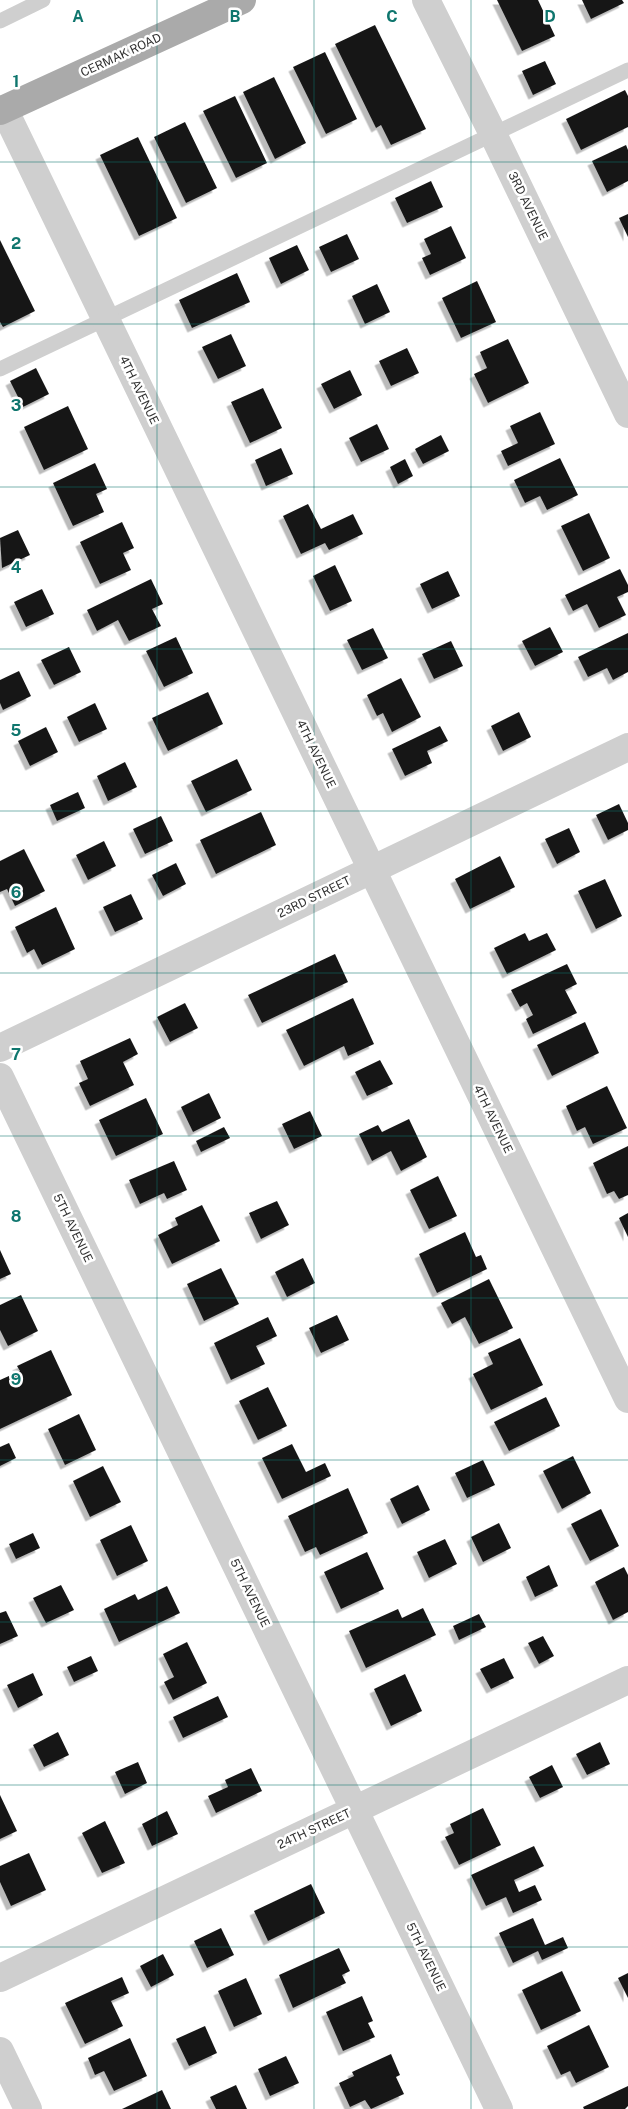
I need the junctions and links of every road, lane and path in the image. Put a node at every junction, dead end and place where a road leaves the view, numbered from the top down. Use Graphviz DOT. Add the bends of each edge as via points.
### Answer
graph roads {
  1 [pos="43,0"];
  2 [pos="242,0"];
  3 [pos="426,0"];
  4 [pos="1,20"];
  5 [pos="628,70"];
  6 [pos="2,110"];
  7 [pos="493,134"];
  8 [pos="104,318"];
  9 [pos="0,369"];
  10 [pos="628,414"];
  11 [pos="628,747"];
  12 [pos="372,868"];
  13 [pos="0,1048"];
  14 [pos="0,1077"];
  15 [pos="628,1399"];
  16 [pos="628,1680"];
  17 [pos="355,1810"];
  18 [pos="0,1978"];
  19 [pos="0,2052"];
  20 [pos="28,2109"];
  21 [pos="499,2109"];
  1 -- 4 [label="lane"];
  2 -- 6 [label="main road, CERMAK ROAD"];
  3 -- 7 [label="street, 3RD AVENUE"];
  5 -- 7 [label="lane"];
  6 -- 8 [label="street, 4TH AVENUE"];
  7 -- 8 [label="lane"];
  7 -- 10 [label="street, 3RD AVENUE"];
  8 -- 9 [label="lane"];
  8 -- 12 [label="street, 4TH AVENUE"];
  11 -- 12 [label="street, 23RD STREET"];
  12 -- 13 [label="street, 23RD STREET"];
  12 -- 15 [label="street, 4TH AVENUE"];
  14 -- 17 [label="street, 5TH AVENUE"];
  16 -- 17 [label="street, 24TH STREET"];
  17 -- 18 [label="street, 24TH STREET"];
  17 -- 21 [label="street, 5TH AVENUE"];
  19 -- 20 [label="street"];
}
